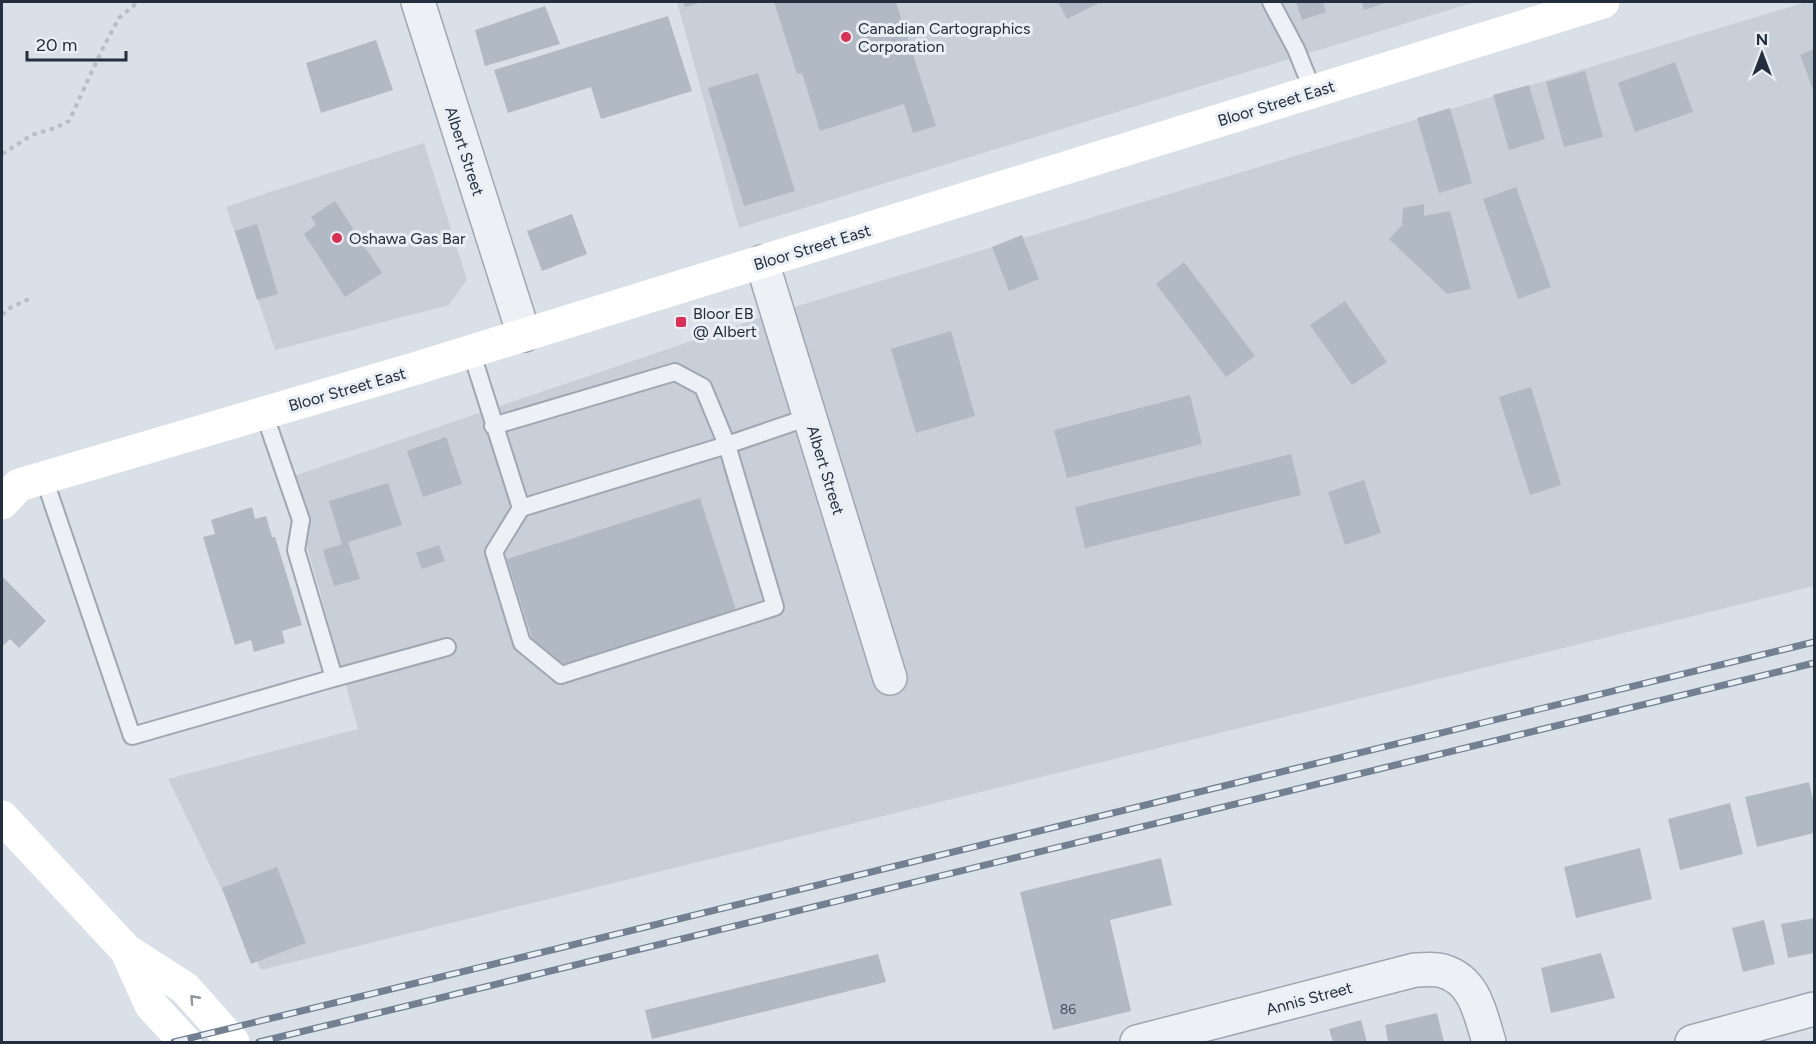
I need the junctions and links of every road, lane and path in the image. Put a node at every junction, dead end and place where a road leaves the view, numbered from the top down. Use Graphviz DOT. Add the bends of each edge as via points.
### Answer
graph roads {
  1 [pos="138,2"];
  2 [pos="418,2"];
  3 [pos="1271,2"];
  4 [pos="1603,2"];
  5 [pos="1313,92"];
  6 [pos="2,154"];
  7 [pos="762,262"];
  8 [pos="29,299"];
  9 [pos="2,315"];
  10 [pos="524,335"];
  11 [pos="471,351"];
  12 [pos="264,413"];
  13 [pos="809,417"];
  14 [pos="493,426"];
  15 [pos="727,445"];
  16 [pos="16,486"];
  17 [pos="521,508"];
  18 [pos="447,647"];
  19 [pos="334,678"];
  20 [pos="890,678"];
  21 [pos="2,817"];
  22 [pos="126,950"];
  23 [pos="1815,1009"];
  24 [pos="185,1042"];
  25 [pos="233,1042"];
  26 [pos="1137,1042"];
  27 [pos="1489,1042"];
  28 [pos="1692,1042"];
  1 -- 6 [label="path" via="119,18 69,121 32,135"];
  2 -- 10 [label="street, Albert Street"];
  3 -- 5 [label="lane"];
  4 -- 5 [label="main road, Bloor Street East"];
  5 -- 7 [label="main road, Bloor Street East"];
  7 -- 10 [label="main road, Bloor Street East"];
  7 -- 13 [label="street, Albert Street"];
  8 -- 9 [label="path"];
  10 -- 11 [label="main road, Bloor Street East"];
  11 -- 12 [label="main road, Bloor Street East"];
  11 -- 14 [label="lane"];
  12 -- 16 [label="main road, Bloor Street East"];
  12 -- 19 [label="lane" via="301,520 296,550"];
  13 -- 15 [label="lane"];
  13 -- 20 [label="street, Albert Street"];
  14 -- 15 [label="lane" via="675,372 703,387"];
  14 -- 17 [label="lane"];
  15 -- 17 [label="lane"];
  15 -- 17 [label="lane" via="775,607 561,675 522,643 494,552"];
  16 -- 19 [label="lane" via="132,736"];
  18 -- 19 [label="lane"];
  21 -- 22 [label="main road"];
  22 -- 24 [label="main road" via="151,1005"];
  25 -- 22 [label="main road, one-way" via="185,988"];
  23 -- 28 [label="street"];
  26 -- 27 [label="street, Annis Street" via="1415,970 1443,970 1462,981 1474,994"];
}
